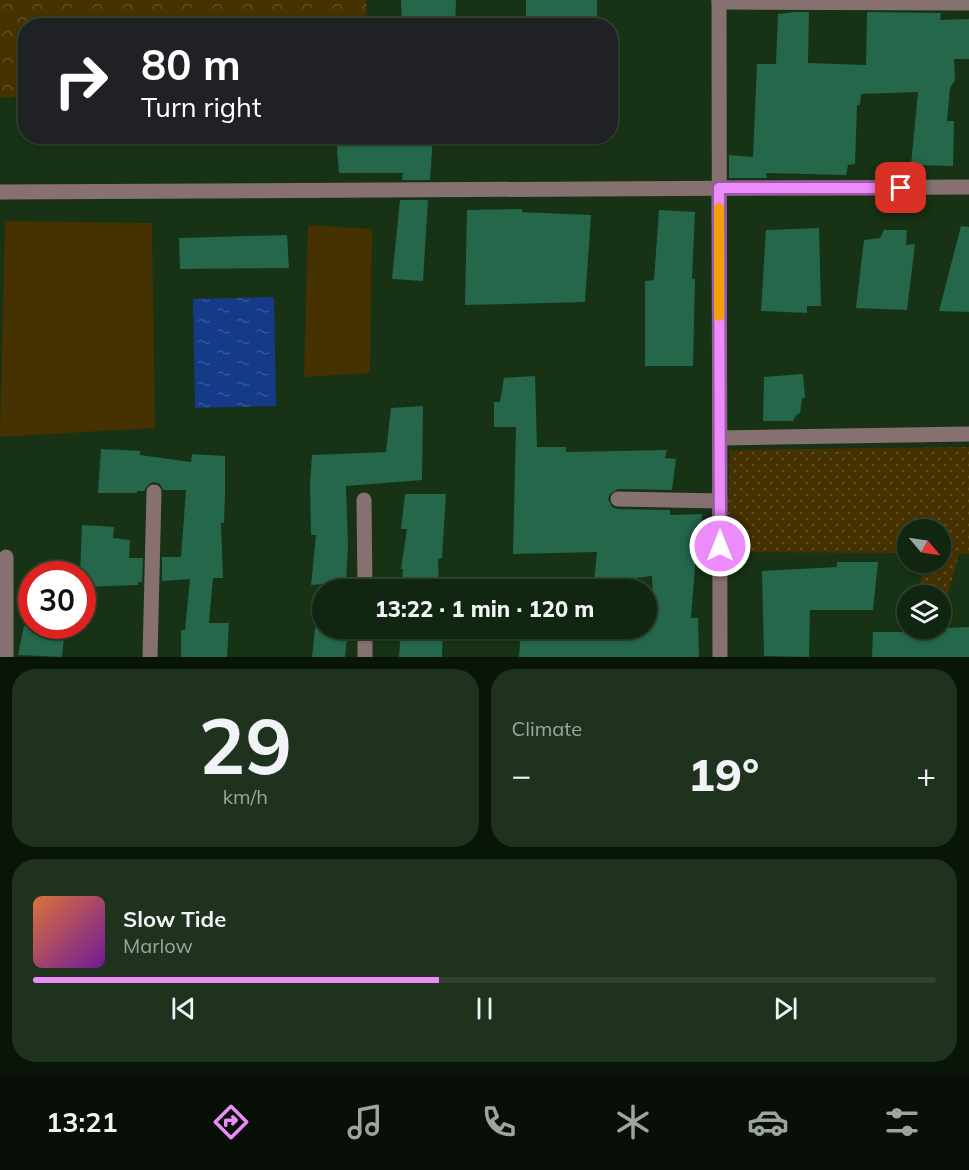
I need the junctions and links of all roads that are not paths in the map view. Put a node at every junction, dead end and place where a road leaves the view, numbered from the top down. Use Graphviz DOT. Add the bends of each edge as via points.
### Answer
graph roads {
  1 [pos="719,1"];
  2 [pos="969,3"];
  3 [pos="969,187"];
  4 [pos="719,188"];
  5 [pos="0,192"];
  6 [pos="969,434"];
  7 [pos="720,438"];
  8 [pos="154,492"];
  9 [pos="618,499"];
  10 [pos="364,500"];
  11 [pos="720,501"];
  12 [pos="6,557"];
  13 [pos="364,579"];
  14 [pos="365,639"];
  15 [pos="6,657"];
  16 [pos="150,657"];
  17 [pos="365,657"];
  18 [pos="720,657"];
  1 -- 2 [label="street"];
  1 -- 4 [label="street"];
  3 -- 4 [label="street"];
  4 -- 5 [label="street"];
  4 -- 7 [label="street"];
  6 -- 7 [label="street"];
  7 -- 11 [label="street"];
  8 -- 16 [label="street"];
  9 -- 11 [label="street"];
  10 -- 13 [label="street"];
  11 -- 18 [label="street"];
  12 -- 15 [label="street"];
  14 -- 17 [label="street"];
}
